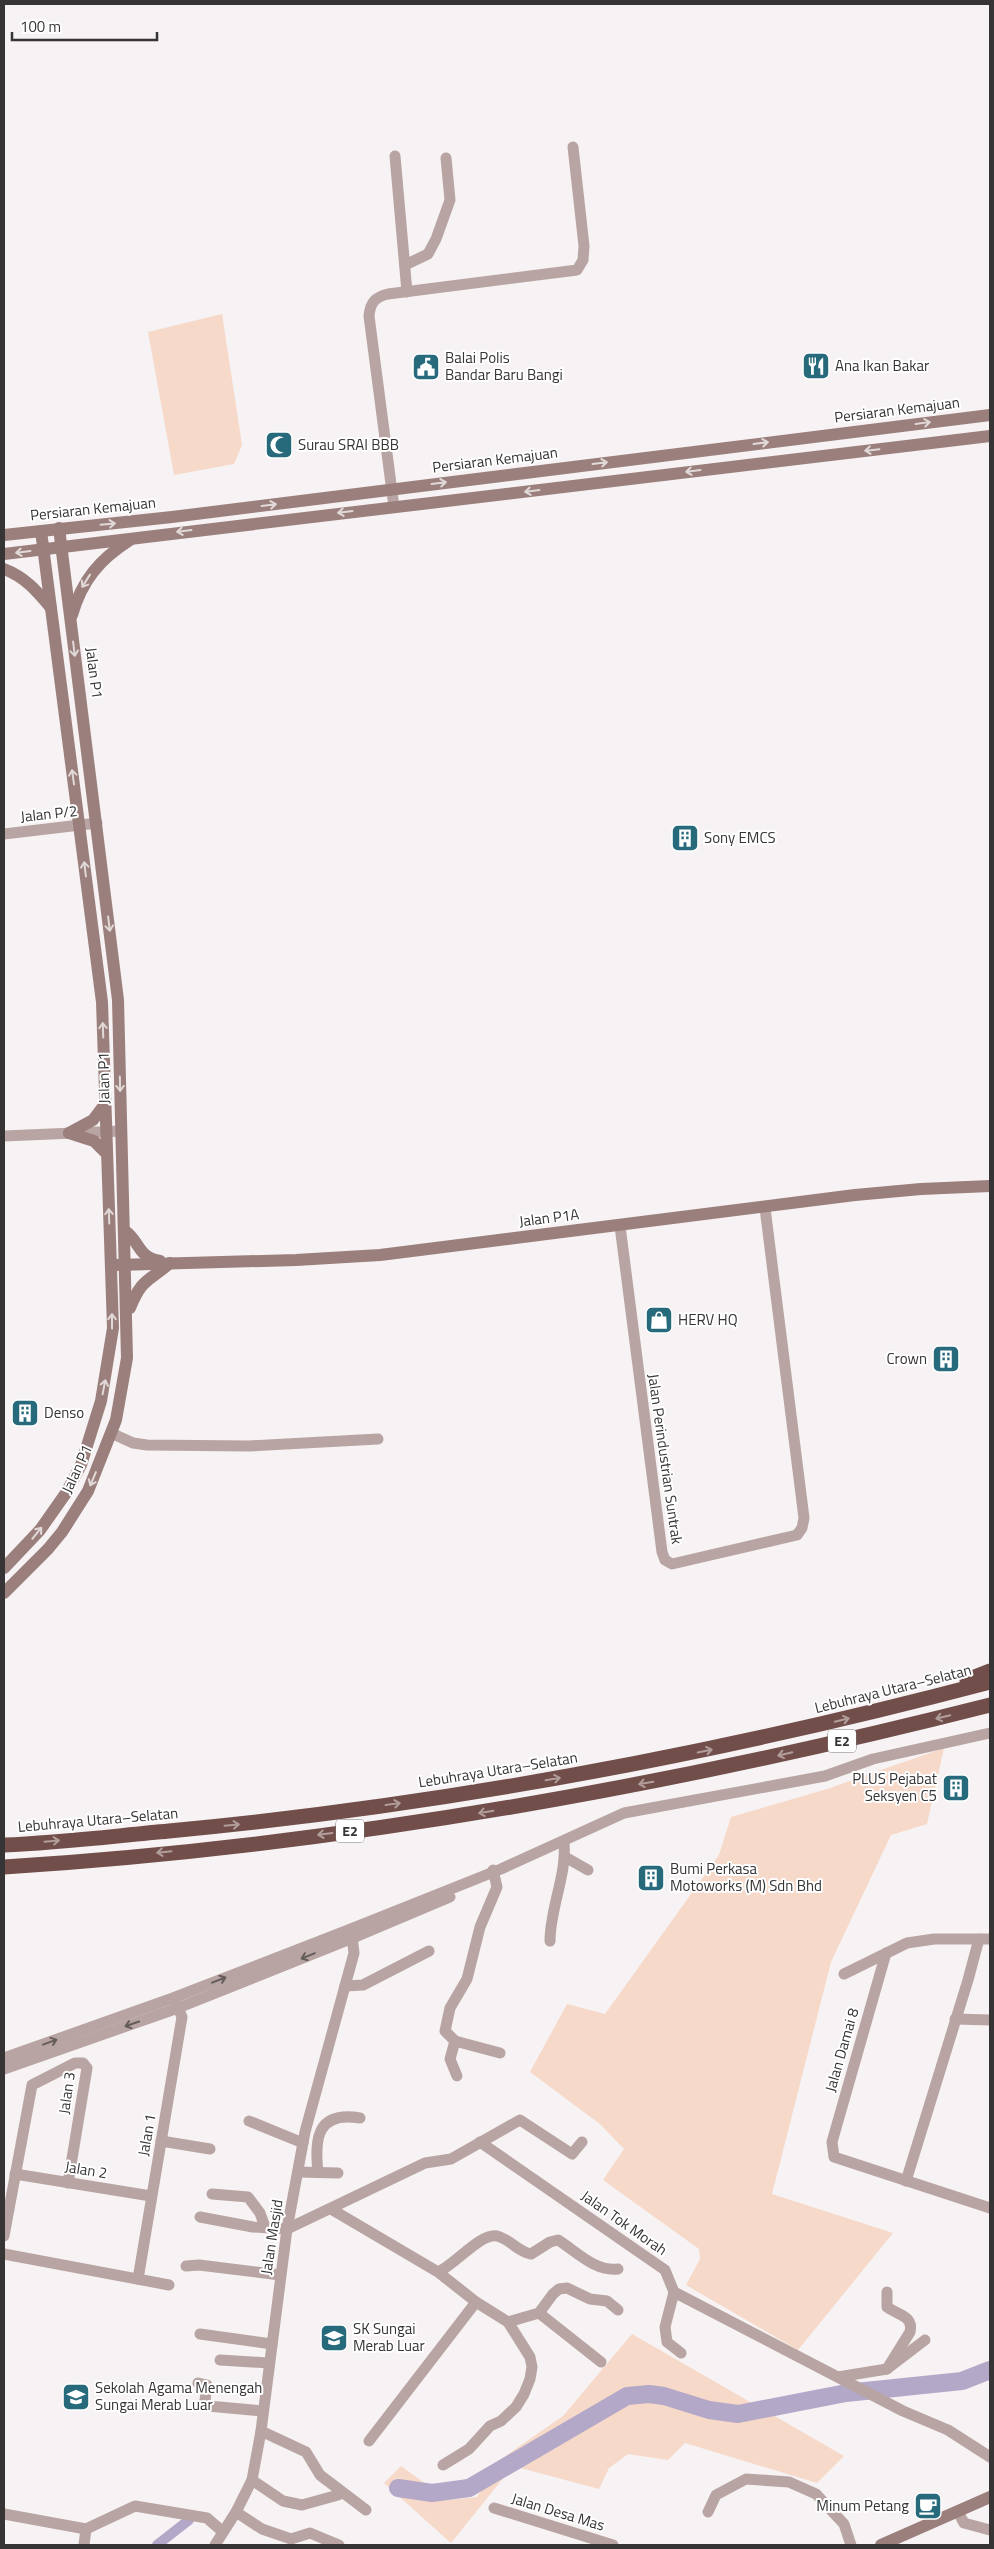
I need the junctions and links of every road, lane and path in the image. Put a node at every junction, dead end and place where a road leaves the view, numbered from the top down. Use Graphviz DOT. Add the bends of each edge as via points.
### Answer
graph roads {
  1 [pos="572,147"];
  2 [pos="395,156"];
  3 [pos="446,158"];
  4 [pos="405,265"];
  5 [pos="407,292"];
  6 [pos="990,415"];
  7 [pos="990,436"];
  8 [pos="390,489"];
  9 [pos="394,507"];
  10 [pos="59,528"];
  11 [pos="41,530"];
  12 [pos="4,535"];
  13 [pos="134,537"];
  14 [pos="61,547"];
  15 [pos="43,549"];
  16 [pos="4,554"];
  17 [pos="4,569"];
  18 [pos="51,608"];
  19 [pos="71,620"];
  20 [pos="97,823"];
  21 [pos="80,825"];
  22 [pos="4,834"];
  23 [pos="105,1102"];
  24 [pos="121,1130"];
  25 [pos="106,1131"];
  26 [pos="69,1133"];
  27 [pos="4,1136"];
  28 [pos="107,1154"];
  29 [pos="990,1186"];
  30 [pos="765,1208"];
  31 [pos="620,1226"];
  32 [pos="125,1231"];
  33 [pos="170,1263"];
  34 [pos="126,1264"];
  35 [pos="111,1265"];
  36 [pos="128,1315"];
  37 [pos="111,1433"];
  38 [pos="378,1439"];
  39 [pos="4,1568"];
  40 [pos="4,1592"];
  41 [pos="990,1671"];
  42 [pos="990,1682"];
  43 [pos="990,1705"];
  44 [pos="898,1707"];
  45 [pos="990,1733"];
  46 [pos="564,1842"];
  47 [pos="4,1845"];
  48 [pos="564,1857"];
  49 [pos="4,1867"];
  50 [pos="588,1870"];
  51 [pos="497,1872"];
  52 [pos="352,1933"];
  53 [pos="984,1939"];
  54 [pos="550,1941"];
  55 [pos="429,1951"];
  56 [pos="886,1952"];
  57 [pos="844,1974"];
  58 [pos="345,1986"];
  59 [pos="176,2003"];
  60 [pos="955,2019"];
  61 [pos="990,2020"];
  62 [pos="455,2041"];
  63 [pos="500,2053"];
  64 [pos="4,2058"];
  65 [pos="4,2069"];
  66 [pos="457,2076"];
  67 [pos="360,2118"];
  68 [pos="249,2121"];
  69 [pos="161,2141"];
  70 [pos="480,2142"];
  71 [pos="582,2142"];
  72 [pos="303,2143"];
  73 [pos="210,2149"];
  74 [pos="298,2172"];
  75 [pos="318,2172"];
  76 [pos="338,2173"];
  77 [pos="15,2174"];
  78 [pos="906,2181"];
  79 [pos="68,2183"];
  80 [pos="212,2194"];
  81 [pos="151,2196"];
  82 [pos="990,2208"];
  83 [pos="331,2209"];
  84 [pos="200,2217"];
  85 [pos="265,2228"];
  86 [pos="287,2229"];
  87 [pos="4,2236"];
  88 [pos="4,2254"];
  89 [pos="186,2266"];
  90 [pos="618,2269"];
  91 [pos="438,2272"];
  92 [pos="280,2275"];
  93 [pos="138,2279"];
  94 [pos="169,2285"];
  95 [pos="674,2292"];
  96 [pos="887,2292"];
  97 [pos="476,2302"];
  98 [pos="618,2310"];
  99 [pos="539,2313"];
  100 [pos="508,2322"];
  101 [pos="200,2334"];
  102 [pos="925,2340"];
  103 [pos="272,2344"];
  104 [pos="681,2353"];
  105 [pos="220,2360"];
  106 [pos="601,2362"];
  107 [pos="269,2363"];
  108 [pos="887,2369"];
  109 [pos="838,2378"];
  110 [pos="198,2383"];
  111 [pos="264,2411"];
  112 [pos="261,2431"];
  113 [pos="369,2441"];
  114 [pos="990,2457"];
  115 [pos="443,2465"];
  116 [pos="252,2480"];
  117 [pos="338,2495"];
  118 [pos="990,2497"];
  119 [pos="494,2508"];
  120 [pos="366,2510"];
  121 [pos="236,2512"];
  122 [pos="708,2512"];
  123 [pos="958,2512"];
  124 [pos="4,2514"];
  125 [pos="86,2529"];
  126 [pos="990,2530"];
  127 [pos="223,2532"];
  128 [pos="888,2544"];
  129 [pos="84,2545"];
  130 [pos="215,2545"];
  131 [pos="339,2545"];
  132 [pos="612,2545"];
  133 [pos="851,2545"];
  1 -- 5 [label="street" via="584,246 583,260 577,270"];
  2 -- 4 [label="street"];
  3 -- 4 [label="street" via="450,200 436,238 428,254"];
  4 -- 5 [label="street"];
  5 -- 8 [label="street" via="381,296 375,299 370,310"];
  8 -- 6 [label="main road, Persiaran Kemajuan, one-way"];
  7 -- 9 [label="main road, one-way"];
  8 -- 9 [label="street"];
  10 -- 8 [label="main road, Persiaran Kemajuan, one-way"];
  9 -- 13 [label="main road, one-way"];
  10 -- 11 [label="main road, Persiaran Kemajuan"];
  10 -- 14 [label="main road, Jalan P1"];
  11 -- 12 [label="main road, Persiaran Kemajuan"];
  11 -- 15 [label="main road, Jalan P1"];
  13 -- 14 [label="main road"];
  13 -- 19 [label="main road, one-way" via="96,566 82,588"];
  14 -- 15 [label="main road"];
  14 -- 19 [label="main road, Jalan P1"];
  15 -- 16 [label="main road, one-way"];
  15 -- 18 [label="main road, Jalan P1"];
  17 -- 18 [label="main road" via="27,581"];
  21 -- 18 [label="main road, Jalan P1, one-way"];
  19 -- 20 [label="main road, Jalan P1, one-way"];
  20 -- 21 [label="street, Jalan P/2"];
  20 -- 24 [label="main road, Jalan P1, one-way" via="118,1000"];
  21 -- 22 [label="street, Jalan P/2"];
  23 -- 21 [label="main road, Jalan P1, one-way" via="102,1002"];
  23 -- 25 [label="main road, Jalan P1"];
  23 -- 26 [label="main road" via="98,1116"];
  24 -- 25 [label="street"];
  24 -- 32 [label="main road, Jalan P1"];
  25 -- 26 [label="street"];
  25 -- 28 [label="main road, Jalan P1"];
  26 -- 27 [label="street"];
  26 -- 28 [label="main road" via="94,1141"];
  35 -- 28 [label="main road, Jalan P1, one-way"];
  29 -- 30 [label="main road, Jalan P1A" via="921,1188"];
  30 -- 31 [label="main road, Jalan P1A"];
  30 -- 31 [label="street, Jalan Perindustrian Suntrak" via="804,1518 802,1528 797,1536 672,1564 665,1560 662,1552"];
  31 -- 33 [label="main road, Jalan P1A" via="380,1254"];
  32 -- 33 [label="main road" via="143,1254"];
  32 -- 34 [label="main road, Jalan P1"];
  33 -- 34 [label="main road, Jalan P1A"];
  33 -- 36 [label="main road" via="139,1287"];
  34 -- 35 [label="main road, Jalan P1A"];
  34 -- 36 [label="main road, Jalan P1"];
  39 -- 35 [label="main road, Jalan P1, one-way" via="25,1548 53,1512 81,1465 93,1430 109,1360"];
  36 -- 37 [label="main road, Jalan P1" via="122,1393"];
  37 -- 38 [label="street" via="132,1443 147,1445 249,1446"];
  37 -- 40 [label="main road, Jalan P1, one-way" via="88,1491 62,1532 29,1570"];
  41 -- 44 [label="highway"];
  42 -- 44 [label="highway, Lebuhraya Utara–Selatan / E2"];
  43 -- 49 [label="highway, E2, one-way" via="694,1774 458,1817 267,1842"];
  47 -- 44 [label="highway, Lebuhraya Utara–Selatan / E2, one-way" via="251,1823 455,1796 676,1757"];
  45 -- 46 [label="street" via="872,1759 825,1776 624,1813"];
  46 -- 48 [label="street"];
  46 -- 51 [label="street"];
  48 -- 50 [label="street"];
  48 -- 54 [label="street" via="550,1925"];
  51 -- 52 [label="street"];
  51 -- 62 [label="street" via="497,1887 480,1927 467,1979 450,2008 445,2026 445,2031"];
  52 -- 58 [label="street, Jalan Masjid" via="354,1953"];
  52 -- 59 [label="street"];
  53 -- 56 [label="street" via="926,1941"];
  53 -- 60 [label="street"];
  55 -- 58 [label="street" via="363,1985"];
  56 -- 57 [label="street"];
  56 -- 78 [label="street, Jalan Damai 8" via="832,2142 834,2157"];
  58 -- 72 [label="street, Jalan Masjid"];
  64 -- 59 [label="street, one-way"];
  59 -- 65 [label="street, one-way"];
  59 -- 69 [label="street, Jalan 1" via="182,2017"];
  60 -- 61 [label="street"];
  60 -- 78 [label="street"];
  62 -- 63 [label="street"];
  62 -- 66 [label="street" via="450,2059"];
  67 -- 75 [label="street" via="334,2118 325,2123 316,2155"];
  68 -- 72 [label="street"];
  69 -- 73 [label="street"];
  69 -- 81 [label="street, Jalan 1"];
  70 -- 71 [label="street" via="520,2120 572,2154"];
  70 -- 83 [label="street" via="451,2159 426,2164"];
  70 -- 95 [label="street, Jalan Tok Morah" via="664,2270"];
  72 -- 74 [label="street, Jalan Masjid"];
  74 -- 75 [label="street"];
  74 -- 86 [label="street, Jalan Masjid"];
  75 -- 76 [label="street"];
  77 -- 79 [label="street, Jalan 2"];
  77 -- 79 [label="street, Jalan 3" via="32,2085 76,2063 83,2063 87,2068"];
  77 -- 87 [label="street"];
  78 -- 82 [label="street"];
  79 -- 81 [label="street, Jalan 2"];
  80 -- 85 [label="street" via="248,2197 260,2213"];
  81 -- 93 [label="street, Jalan 1"];
  83 -- 86 [label="street"];
  83 -- 91 [label="street"];
  84 -- 85 [label="street"];
  85 -- 86 [label="street"];
  86 -- 92 [label="street, Jalan Masjid"];
  88 -- 93 [label="street"];
  89 -- 92 [label="street"];
  90 -- 91 [label="street" via="598,2267 558,2240 532,2254 523,2253 497,2236 484,2238"];
  91 -- 97 [label="street"];
  92 -- 103 [label="street, Jalan Masjid"];
  93 -- 94 [label="street"];
  95 -- 104 [label="street" via="665,2326 667,2342"];
  95 -- 109 [label="street"];
  96 -- 108 [label="street" via="887,2307 905,2316 912,2326"];
  97 -- 100 [label="street"];
  97 -- 113 [label="street"];
  98 -- 99 [label="street" via="607,2301 590,2299 567,2288 553,2294"];
  99 -- 100 [label="street"];
  99 -- 106 [label="street"];
  100 -- 115 [label="street" via="530,2357 532,2367 524,2394 501,2421 490,2426 469,2449"];
  101 -- 103 [label="street"];
  102 -- 108 [label="street"];
  103 -- 107 [label="street, Jalan Masjid"];
  105 -- 107 [label="street"];
  107 -- 111 [label="street, Jalan Masjid"];
  108 -- 109 [label="street"];
  109 -- 114 [label="street" via="948,2430"];
  110 -- 111 [label="street" via="207,2385 205,2400 208,2406"];
  111 -- 112 [label="street, Jalan Masjid"];
  112 -- 116 [label="street, Jalan Masjid"];
  112 -- 120 [label="street" via="306,2452 320,2475"];
  116 -- 117 [label="street" via="282,2502 302,2506"];
  116 -- 121 [label="street, Jalan Masjid"];
  118 -- 123 [label="main road"];
  119 -- 132 [label="street, Jalan Desa Mas"];
  121 -- 127 [label="street, Jalan Masjid"];
  121 -- 131 [label="street" via="262,2529 291,2539 310,2533"];
  122 -- 133 [label="street" via="716,2495 746,2479 789,2482 816,2494 844,2524"];
  123 -- 126 [label="street" via="964,2523"];
  123 -- 128 [label="main road"];
  124 -- 125 [label="street"];
  125 -- 127 [label="street" via="135,2506 207,2518"];
  125 -- 129 [label="street"];
  127 -- 130 [label="street, Jalan Masjid"];
}
